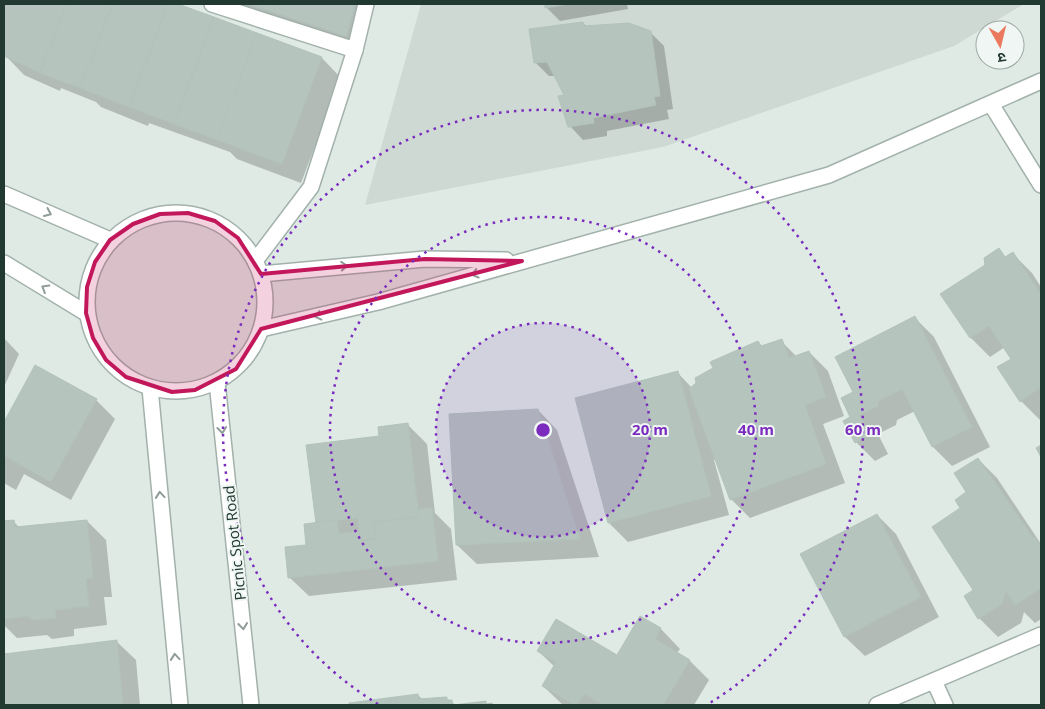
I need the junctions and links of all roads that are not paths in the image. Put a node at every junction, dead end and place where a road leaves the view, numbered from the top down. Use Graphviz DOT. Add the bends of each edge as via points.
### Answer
graph roads {
  1 [pos="212,4"];
  2 [pos="366,4"];
  3 [pos="355,50"];
  4 [pos="1041,82"];
  5 [pos="991,104"];
  6 [pos="1041,185"];
  7 [pos="4,194"];
  8 [pos="110,240"];
  9 [pos="522,261"];
  10 [pos="4,263"];
  11 [pos="258,267"];
  12 [pos="86,313"];
  13 [pos="261,329"];
  14 [pos="217,382"];
  15 [pos="150,388"];
  16 [pos="1041,635"];
  17 [pos="934,681"];
  18 [pos="180,705"];
  19 [pos="251,705"];
  20 [pos="877,705"];
  21 [pos="945,705"];
  1 -- 3 [label="street"];
  2 -- 3 [label="street"];
  3 -- 11 [label="street" via="311,187"];
  4 -- 5 [label="street"];
  5 -- 6 [label="street"];
  5 -- 9 [label="street" via="829,174"];
  7 -- 8 [label="street, one-way"];
  8 -- 11 [label="street" via="133,224 160,214 188,213 215,222 238,238"];
  8 -- 12 [label="street" via="95,262 87,287"];
  11 -- 9 [label="street, one-way" via="425,259"];
  9 -- 13 [label="street, one-way" via="378,302"];
  12 -- 10 [label="street, one-way"];
  11 -- 13 [label="street" via="266,302"];
  12 -- 15 [label="street" via="93,338 106,360 126,377"];
  13 -- 14 [label="street" via="251,350 236,369"];
  14 -- 15 [label="street" via="195,390 172,392"];
  14 -- 19 [label="street, Picnic Spot Road, one-way"];
  18 -- 15 [label="street, one-way"];
  16 -- 17 [label="street"];
  17 -- 20 [label="street"];
  17 -- 21 [label="street"];
}
